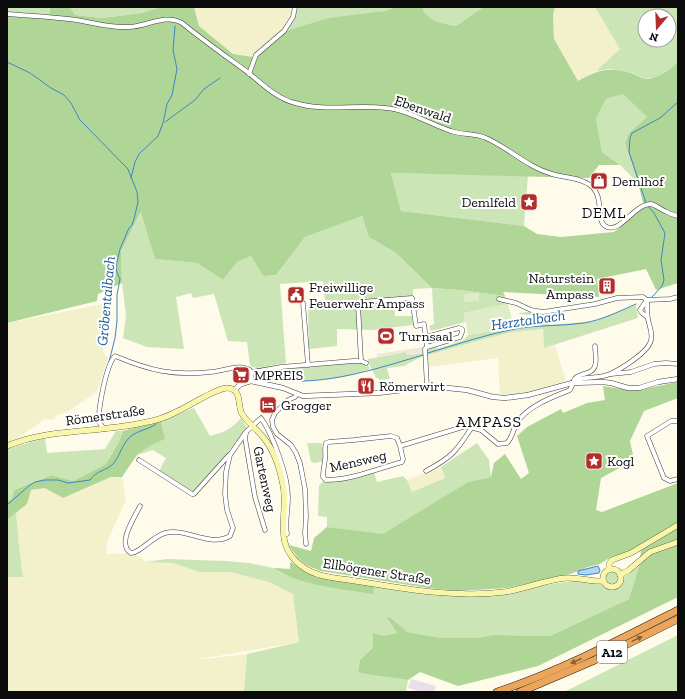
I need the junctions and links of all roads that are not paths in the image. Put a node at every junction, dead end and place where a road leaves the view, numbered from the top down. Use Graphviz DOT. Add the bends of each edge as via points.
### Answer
graph roads {
  1 [pos="295,7"];
  2 [pos="7,14"];
  3 [pos="249,74"];
  4 [pos="678,216"];
  5 [pos="678,297"];
  6 [pos="499,299"];
  7 [pos="647,300"];
  8 [pos="303,303"];
  9 [pos="426,337"];
  10 [pos="595,346"];
  11 [pos="427,347"];
  12 [pos="362,361"];
  13 [pos="366,363"];
  14 [pos="308,364"];
  15 [pos="678,364"];
  16 [pos="252,372"];
  17 [pos="609,375"];
  18 [pos="678,379"];
  19 [pos="251,381"];
  20 [pos="573,382"];
  21 [pos="427,387"];
  22 [pos="234,390"];
  23 [pos="297,394"];
  24 [pos="678,421"];
  25 [pos="253,426"];
  26 [pos="472,427"];
  27 [pos="104,429"];
  28 [pos="246,432"];
  29 [pos="7,446"];
  30 [pos="400,446"];
  31 [pos="230,455"];
  32 [pos="139,460"];
  33 [pos="426,471"];
  34 [pos="678,479"];
  35 [pos="140,506"];
  36 [pos="678,525"];
  37 [pos="265,530"];
  38 [pos="287,534"];
  39 [pos="678,542"];
  40 [pos="306,544"];
  41 [pos="609,570"];
  42 [pos="620,575"];
  43 [pos="603,581"];
  44 [pos="678,610"];
  45 [pos="678,619"];
  46 [pos="497,692"];
  47 [pos="520,692"];
  1 -- 3 [label="street" via="293,17 284,31 256,55"];
  2 -- 3 [label="street, Ebenwald" via="121,27 136,27 173,20"];
  3 -- 4 [label="street, Ebenwald" via="295,103 321,107 398,110 451,131 486,138 533,166 552,174 584,181 595,190 600,199 602,224 607,227 618,225 637,210 650,204"];
  5 -- 7 [label="street"];
  6 -- 7 [label="street" via="543,312 617,298 643,297"];
  7 -- 17 [label="street" via="647,317 652,334 650,345 639,356"];
  8 -- 14 [label="street"];
  9 -- 11 [label="street"];
  9 -- 11 [label="street" via="462,329 460,337"];
  9 -- 12 [label="street" via="424,324 416,326 412,298 361,302 358,305"];
  10 -- 20 [label="street" via="595,368 591,372 575,377"];
  11 -- 21 [label="street"];
  12 -- 13 [label="street"];
  12 -- 14 [label="street"];
  14 -- 16 [label="street"];
  15 -- 17 [label="street" via="654,364 631,372"];
  16 -- 19 [label="street"];
  16 -- 27 [label="street" via="244,366 197,374 169,373 115,356 108,369 99,409 98,422"];
  17 -- 20 [label="street"];
  18 -- 20 [label="street" via="639,388 602,382"];
  19 -- 22 [label="street, Römerstraße" via="241,384"];
  19 -- 23 [label="street"];
  20 -- 21 [label="street" via="528,395 505,398 459,389"];
  20 -- 26 [label="street" via="569,390 526,413 505,444 498,444 482,431"];
  21 -- 23 [label="street" via="378,393 318,396"];
  22 -- 25 [label="main road" via="238,395 242,414"];
  22 -- 27 [label="main road, Römerstraße" via="219,390 149,422"];
  23 -- 40 [label="street" via="274,413 272,420 273,428 291,445 300,463 305,490"];
  24 -- 34 [label="street" via="671,421 648,434 646,438 664,478 670,482"];
  25 -- 28 [label="street"];
  25 -- 38 [label="street" via="261,418 278,455 287,485"];
  25 -- 43 [label="main road, Ellbögener Straße" via="270,447 282,480 282,530 286,544 294,560 311,572 374,584 458,594 506,591 565,578"];
  26 -- 30 [label="street, Mensweg" via="464,426"];
  26 -- 33 [label="street" via="454,453"];
  27 -- 29 [label="main road, Römerstraße" via="32,438"];
  28 -- 31 [label="street"];
  28 -- 37 [label="street, Gartenweg" via="250,474"];
  30 -- 30 [label="street, Mensweg" via="402,462 330,480 323,477 326,443 395,436"];
  31 -- 32 [label="street" via="194,494"];
  31 -- 35 [label="street" via="225,494 233,528 231,535 226,538 216,539 169,532 152,539 139,550 129,552 125,540"];
  36 -- 41 [label="main road" via="631,553 612,560"];
  39 -- 42 [label="main road" via="650,552"];
  41 -- 42 [label="main road" via="615,570"];
  41 -- 43 [label="main road" via="604,574"];
  42 -- 43 [label="main road" via="619,583 614,586 608,586"];
  44 -- 46 [label="highway, A12, one-way" via="584,657"];
  47 -- 45 [label="highway, A12, one-way" via="591,662"];
}
